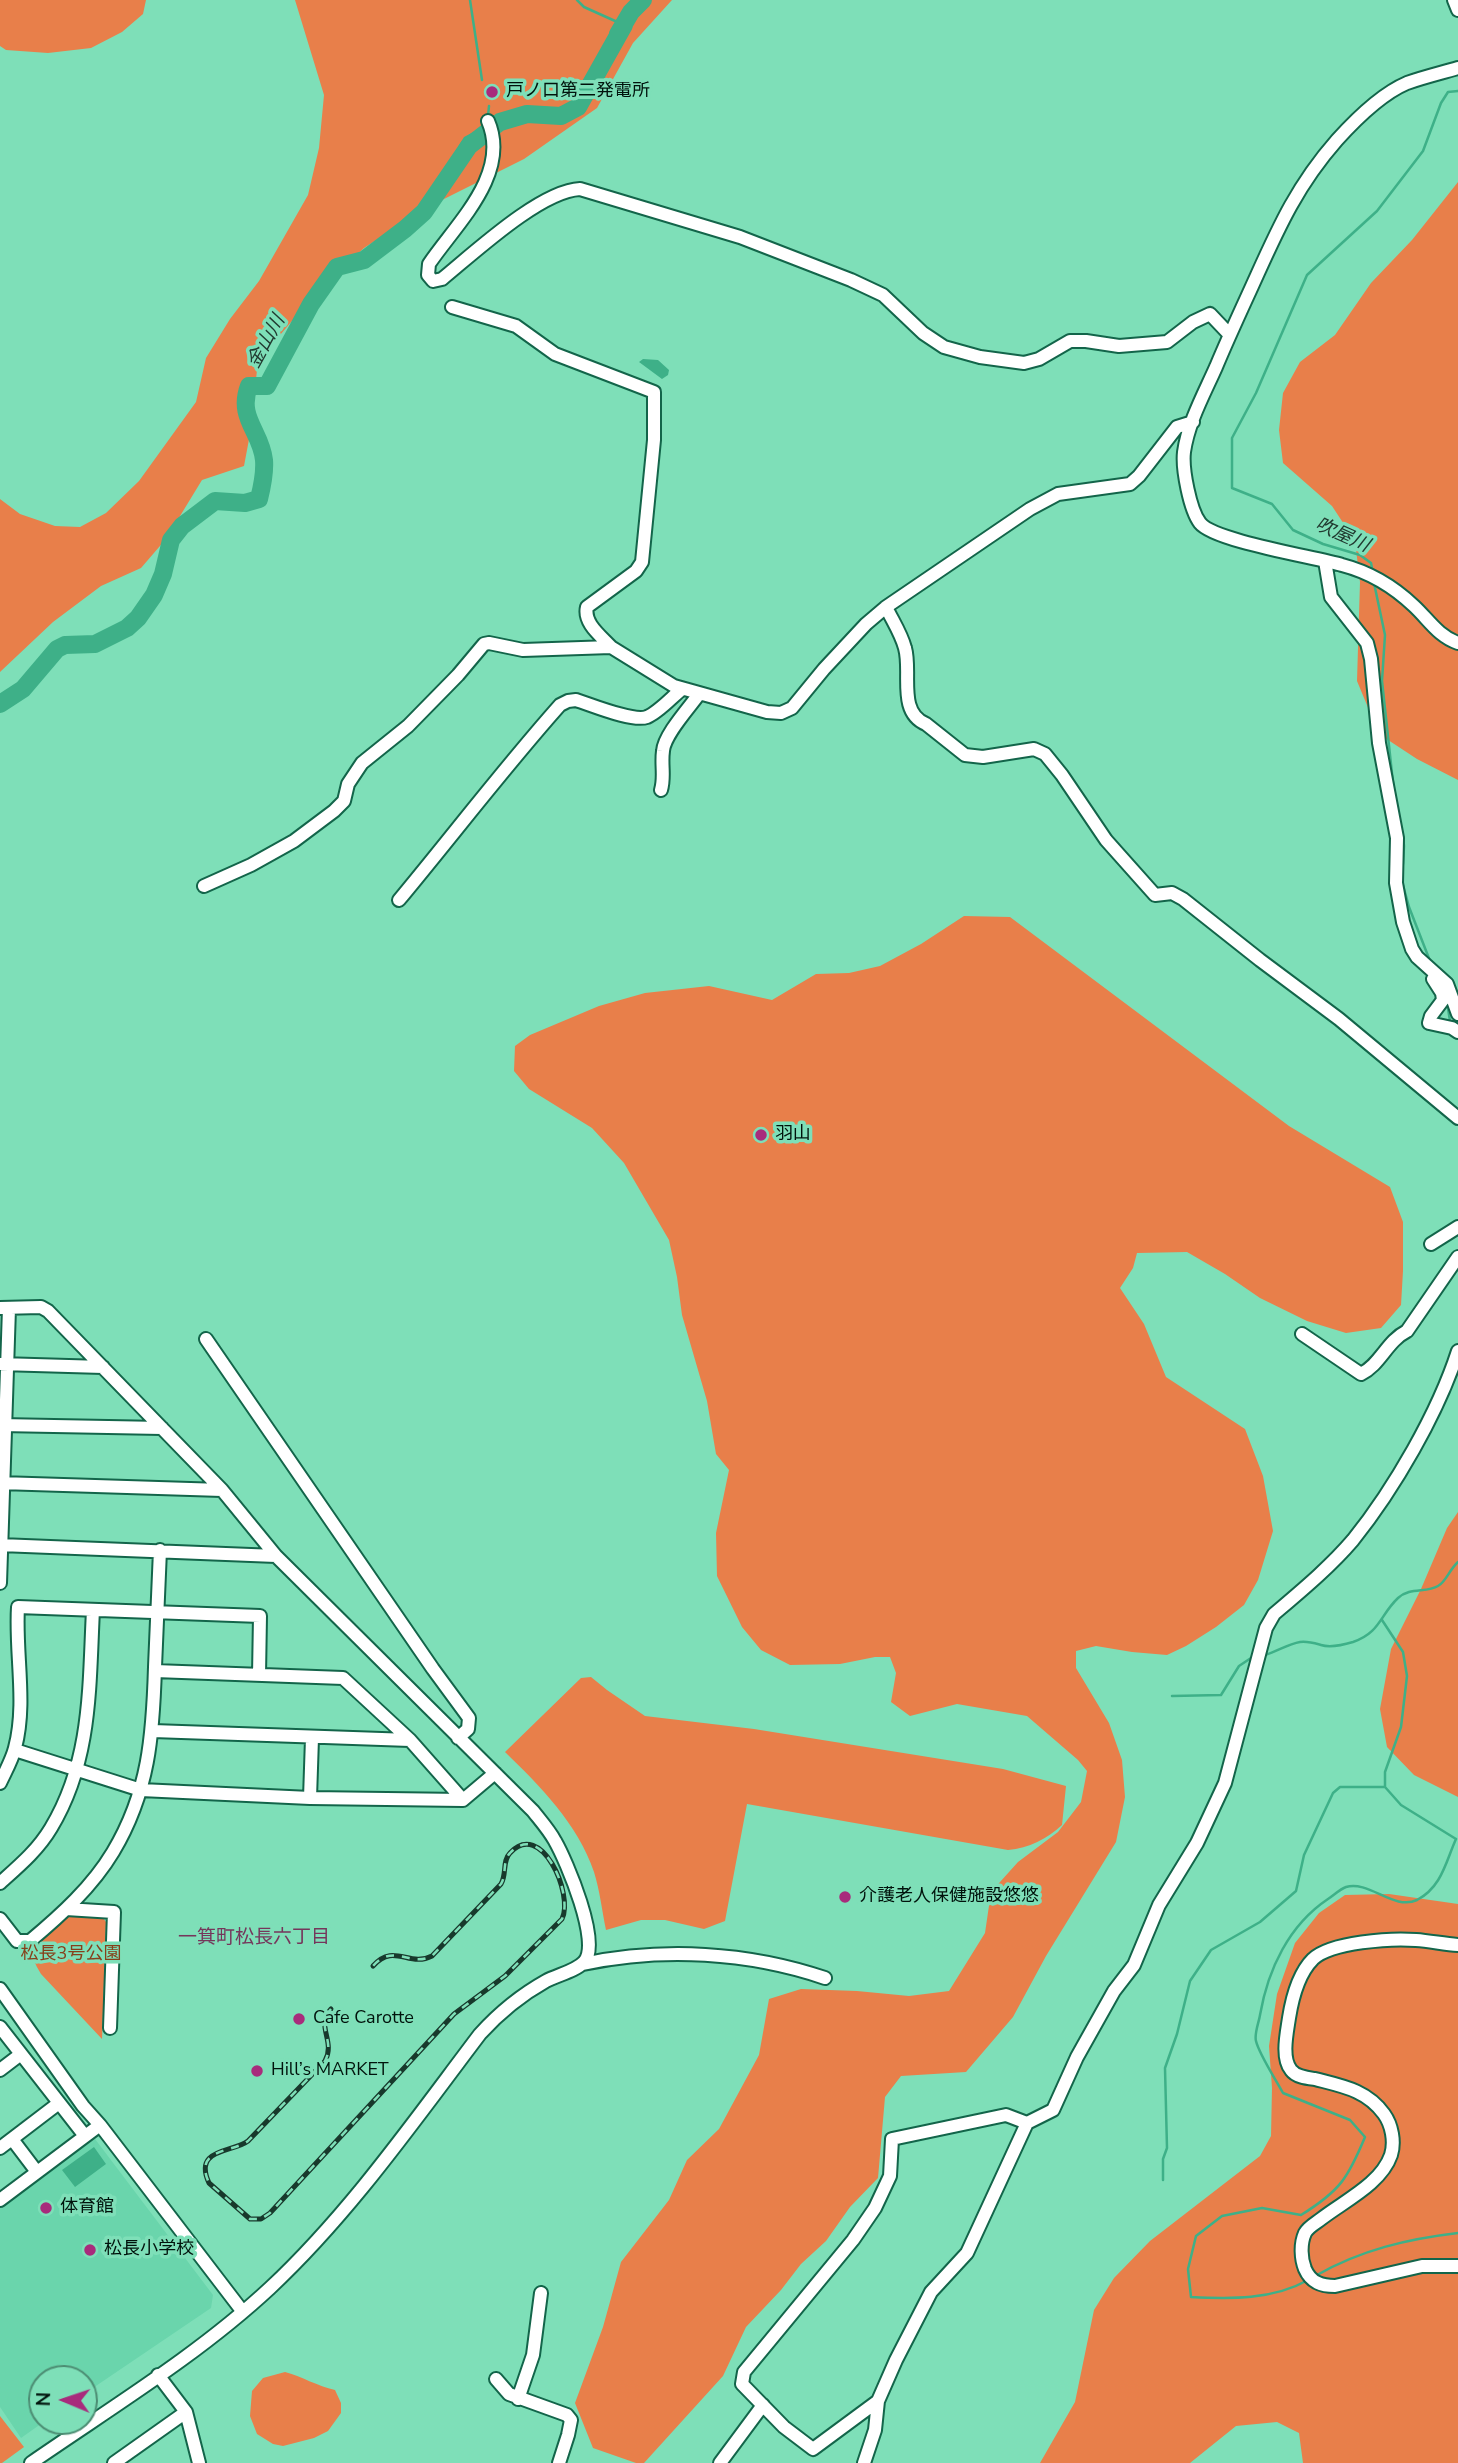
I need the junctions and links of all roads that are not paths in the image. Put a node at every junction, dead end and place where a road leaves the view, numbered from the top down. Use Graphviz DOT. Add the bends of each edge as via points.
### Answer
graph roads {
  1 [pos="1454,0"];
  2 [pos="1458,10"];
  3 [pos="1458,68"];
  4 [pos="488,121"];
  5 [pos="452,307"];
  6 [pos="1229,334"];
  7 [pos="1193,422"];
  8 [pos="1325,561"];
  9 [pos="886,607"];
  10 [pos="1458,643"];
  11 [pos="611,647"];
  12 [pos="682,689"];
  13 [pos="699,694"];
  14 [pos="661,790"];
  15 [pos="204,886"];
  16 [pos="399,900"];
  17 [pos="1433,979"];
  18 [pos="1458,1014"];
  19 [pos="1458,1032"];
  20 [pos="1458,1118"];
  21 [pos="1458,1227"];
  22 [pos="1431,1244"];
  23 [pos="1458,1257"];
  24 [pos="5,1308"];
  25 [pos="1302,1334"];
  26 [pos="205,1339"];
  27 [pos="1458,1352"];
  28 [pos="3,1364"];
  29 [pos="103,1367"];
  30 [pos="2,1425"];
  31 [pos="162,1428"];
  32 [pos="1,1483"];
  33 [pos="222,1490"];
  34 [pos="1,1545"];
  35 [pos="160,1550"];
  36 [pos="276,1556"];
  37 [pos="0,1583"];
  38 [pos="93,1610"];
  39 [pos="158,1613"];
  40 [pos="155,1671"];
  41 [pos="258,1675"];
  42 [pos="153,1731"];
  43 [pos="312,1738"];
  44 [pos="458,1738"];
  45 [pos="410,1740"];
  46 [pos="15,1750"];
  47 [pos="77,1770"];
  48 [pos="495,1773"];
  49 [pos="0,1783"];
  50 [pos="141,1790"];
  51 [pos="310,1798"];
  52 [pos="463,1800"];
  53 [pos="0,1883"];
  54 [pos="66,1909"];
  55 [pos="0,1919"];
  56 [pos="1458,1945"];
  57 [pos="583,1964"];
  58 [pos="825,1978"];
  59 [pos="0,1989"];
  60 [pos="0,2027"];
  61 [pos="110,2028"];
  62 [pos="21,2054"];
  63 [pos="0,2070"];
  64 [pos="60,2103"];
  65 [pos="1027,2123"];
  66 [pos="100,2125"];
  67 [pos="85,2136"];
  68 [pos="12,2139"];
  69 [pos="0,2148"];
  70 [pos="37,2172"];
  71 [pos="0,2200"];
  72 [pos="1458,2266"];
  73 [pos="541,2293"];
  74 [pos="243,2312"];
  75 [pos="158,2375"];
  76 [pos="496,2379"];
  77 [pos="518,2399"];
  78 [pos="878,2400"];
  79 [pos="763,2405"];
  80 [pos="186,2412"];
  81 [pos="31,2463"];
  82 [pos="114,2463"];
  83 [pos="199,2463"];
  84 [pos="559,2463"];
  85 [pos="720,2463"];
  86 [pos="864,2463"];
  1 -- 2 [label="street"];
  3 -- 6 [label="street" via="1405,84 1337,139 1291,201"];
  4 -- 6 [label="street" via="494,146 489,171 472,205 429,264 433,281 542,202 580,189 740,237 851,279 883,295 944,347 980,356 1024,363 1070,341 1119,346 1167,342 1210,314"];
  5 -- 11 [label="street" via="516,326 555,354 654,392 642,562 587,607 587,621"];
  6 -- 7 [label="street"];
  7 -- 8 [label="street" via="1184,467 1200,523 1256,545"];
  7 -- 9 [label="street" via="1177,427 1129,484 1058,494"];
  8 -- 10 [label="street" via="1389,584 1431,626"];
  8 -- 18 [label="street" via="1331,597 1367,643 1371,659 1379,743 1397,838 1396,883 1403,922 1412,949 1447,984"];
  9 -- 13 [label="street" via="792,708 767,712"];
  9 -- 20 [label="street" via="906,650 909,703 919,721 965,754 983,757 1034,750 1045,754 1106,840 1156,895 1172,893 1183,899"];
  11 -- 12 [label="street"];
  11 -- 15 [label="street" via="547,651 484,644 408,726 362,763 344,801 334,811 294,841"];
  12 -- 13 [label="street"];
  12 -- 16 [label="street" via="642,718 576,700 560,705"];
  13 -- 14 [label="street" via="663,748"];
  17 -- 19 [label="street" via="1443,1000 1429,1023"];
  21 -- 22 [label="street"];
  23 -- 25 [label="street" via="1407,1331 1394,1337 1361,1374"];
  24 -- 28 [label="street"];
  24 -- 29 [label="street" via="41,1307"];
  26 -- 44 [label="street" via="469,1718 468,1729"];
  27 -- 65 [label="street" via="1394,1482 1352,1541 1274,1614 1266,1628 1225,1783 1197,1843 1159,1905 1134,1965 1077,2057 1053,2110"];
  28 -- 29 [label="street"];
  28 -- 30 [label="street"];
  29 -- 31 [label="street"];
  30 -- 31 [label="street"];
  30 -- 32 [label="street"];
  31 -- 33 [label="street"];
  32 -- 33 [label="street"];
  32 -- 34 [label="street"];
  33 -- 36 [label="street"];
  34 -- 35 [label="street"];
  34 -- 37 [label="street"];
  35 -- 36 [label="street"];
  35 -- 39 [label="street"];
  36 -- 44 [label="street"];
  38 -- 39 [label="street"];
  38 -- 46 [label="street" via="18,1607 20,1687"];
  38 -- 47 [label="street" via="89,1705"];
  39 -- 40 [label="street"];
  39 -- 41 [label="street" via="260,1616"];
  40 -- 41 [label="street"];
  40 -- 42 [label="street"];
  41 -- 45 [label="street" via="343,1678"];
  42 -- 43 [label="street"];
  42 -- 50 [label="street"];
  43 -- 45 [label="street"];
  43 -- 51 [label="street"];
  44 -- 48 [label="street"];
  45 -- 52 [label="street"];
  46 -- 47 [label="street"];
  46 -- 49 [label="street"];
  47 -- 50 [label="street"];
  47 -- 53 [label="street" via="51,1828"];
  48 -- 52 [label="street"];
  48 -- 57 [label="street" via="533,1811 564,1857 589,1941"];
  50 -- 51 [label="street"];
  50 -- 54 [label="street" via="114,1851"];
  51 -- 52 [label="street"];
  54 -- 55 [label="street" via="30,1941 17,1941"];
  54 -- 61 [label="street" via="114,1912"];
  56 -- 72 [label="street" via="1385,1940 1351,1945 1314,1958 1296,1988 1286,2057 1296,2075 1363,2094 1377,2105 1391,2129 1391,2153 1384,2168 1306,2231 1302,2247 1308,2276 1320,2286 1335,2286 1422,2266"];
  57 -- 58 [label="street" via="676,1953 764,1962"];
  57 -- 74 [label="street" via="545,1982 493,2020 353,2199 304,2255"];
  59 -- 66 [label="street"];
  60 -- 62 [label="street"];
  62 -- 63 [label="street"];
  62 -- 64 [label="street"];
  64 -- 67 [label="street"];
  64 -- 68 [label="street"];
  65 -- 78 [label="street" via="967,2253 931,2292"];
  65 -- 79 [label="street" via="1006,2115 892,2139 890,2176 875,2208 744,2372 742,2384"];
  66 -- 67 [label="street"];
  66 -- 74 [label="street"];
  67 -- 70 [label="street"];
  68 -- 69 [label="street"];
  68 -- 70 [label="street"];
  70 -- 71 [label="street"];
  73 -- 77 [label="street" via="533,2355"];
  74 -- 75 [label="street"];
  75 -- 80 [label="street"];
  75 -- 81 [label="street"];
  76 -- 77 [label="street"];
  77 -- 84 [label="street" via="567,2414 571,2420"];
  78 -- 79 [label="street" via="813,2449"];
  78 -- 86 [label="street" via="875,2430"];
  79 -- 85 [label="street"];
  80 -- 82 [label="street"];
  80 -- 83 [label="street"];
}
